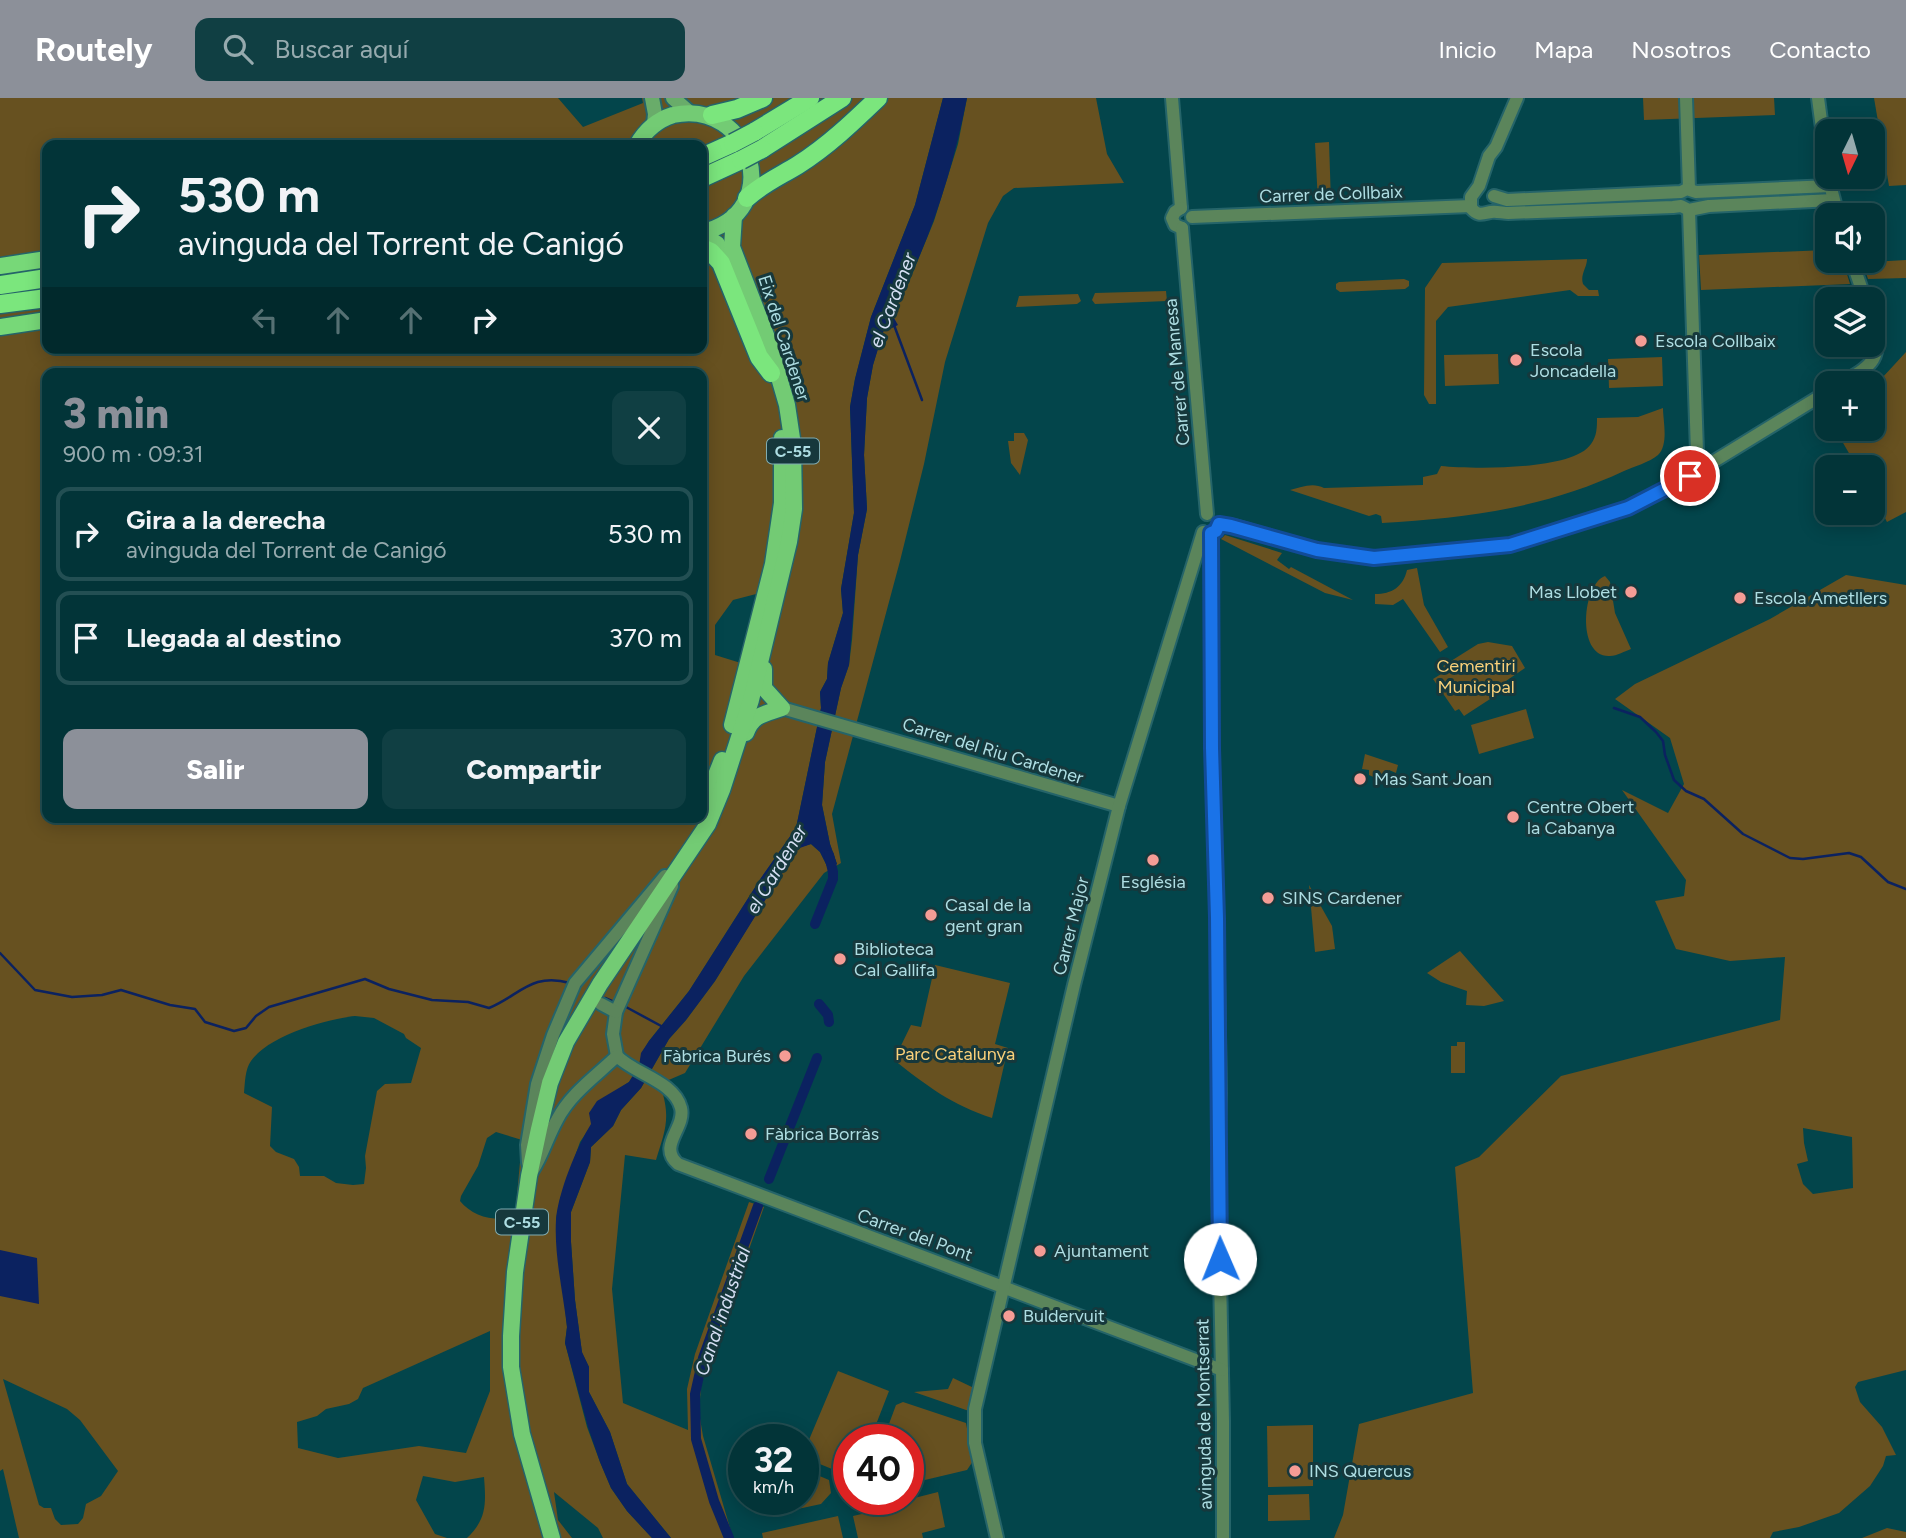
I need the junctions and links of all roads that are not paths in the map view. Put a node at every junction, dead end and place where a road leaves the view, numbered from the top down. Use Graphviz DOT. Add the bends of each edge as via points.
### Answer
graph roads {
  1 [pos="652,98"];
  2 [pos="673,98"];
  3 [pos="763,98"];
  4 [pos="810,98"];
  5 [pos="842,98"];
  6 [pos="878,98"];
  7 [pos="1172,98"];
  8 [pos="1517,98"];
  9 [pos="1686,98"];
  10 [pos="1818,98"];
  11 [pos="689,112"];
  12 [pos="712,115"];
  13 [pos="1821,119"];
  14 [pos="654,125"];
  15 [pos="641,140"];
  16 [pos="1496,147"];
  17 [pos="707,155"];
  18 [pos="707,176"];
  19 [pos="1815,182"];
  20 [pos="1831,189"];
  21 [pos="1689,191"];
  22 [pos="1491,194"];
  23 [pos="747,198"];
  24 [pos="1472,199"];
  25 [pos="1833,200"];
  26 [pos="1834,203"];
  27 [pos="1181,208"];
  28 [pos="1689,208"];
  29 [pos="1492,211"];
  30 [pos="734,216"];
  31 [pos="1192,217"];
  32 [pos="1182,228"];
  33 [pos="707,231"];
  34 [pos="707,237"];
  35 [pos="707,250"];
  36 [pos="42,260"];
  37 [pos="0,267"];
  38 [pos="42,279"];
  39 [pos="0,285"];
  40 [pos="42,299"];
  41 [pos="0,304"];
  42 [pos="42,321"];
  43 [pos="0,327"];
  44 [pos="1875,357"];
  45 [pos="1861,371"];
  46 [pos="771,373"];
  47 [pos="1815,399"];
  48 [pos="1704,468"];
  49 [pos="1211,530"];
  50 [pos="764,601"];
  51 [pos="766,639"];
  52 [pos="751,700"];
  53 [pos="780,707"];
  54 [pos="734,757"];
  55 [pos="715,779"];
  56 [pos="707,798"];
  57 [pos="1119,806"];
  58 [pos="695,823"];
  59 [pos="674,870"];
  60 [pos="573,989"];
  61 [pos="585,996"];
  62 [pos="601,1004"];
  63 [pos="616,1012"];
  64 [pos="619,1058"];
  65 [pos="529,1176"];
  66 [pos="1003,1286"];
  67 [pos="1222,1370"];
  68 [pos="552,1538"];
  69 [pos="998,1538"];
  70 [pos="1223,1538"];
  1 -- 14 [label="main road"];
  2 -- 11 [label="main road"];
  3 -- 12 [label="highway"];
  4 -- 17 [label="highway, bridge"];
  5 -- 18 [label="highway, bridge" via="762,149"];
  6 -- 23 [label="highway" via="830,143"];
  7 -- 27 [label="street"];
  8 -- 16 [label="street"];
  9 -- 21 [label="street"];
  10 -- 13 [label="street"];
  11 -- 12 [label="main road"];
  11 -- 14 [label="main road"];
  12 -- 23 [label="main road" via="731,126 746,146 752,170"];
  14 -- 15 [label="main road"];
  16 -- 22 [label="street" via="1489,175"];
  16 -- 24 [label="street"];
  19 -- 21 [label="street"];
  20 -- 25 [label="street"];
  21 -- 22 [label="street" via="1507,200"];
  21 -- 28 [label="street" via="1700,199"];
  21 -- 28 [label="street" via="1678,200"];
  22 -- 24 [label="street" via="1481,190"];
  22 -- 29 [label="street"];
  23 -- 30 [label="main road, C-55"];
  24 -- 29 [label="street" via="1479,214"];
  24 -- 31 [label="street, Carrer de Collbaix"];
  25 -- 26 [label="street"];
  25 -- 28 [label="street"];
  27 -- 31 [label="street"];
  27 -- 32 [label="street" via="1172,218"];
  28 -- 29 [label="street"];
  28 -- 48 [label="street" via="1697,452"];
  30 -- 33 [label="main road, C-55"];
  30 -- 51 [label="main road, Eix del Cardener / C-55" via="732,247 779,374 793,445 794,509"];
  31 -- 32 [label="street"];
  32 -- 49 [label="street, Carrer de Manresa" via="1207,514 1216,517"];
  34 -- 46 [label="main road, Eix del Cardener / C-55" via="723,254"];
  35 -- 46 [label="highway" via="721,263 759,356"];
  36 -- 37 [label="highway"];
  38 -- 39 [label="highway"];
  40 -- 41 [label="highway"];
  42 -- 43 [label="highway"];
  44 -- 45 [label="street"];
  46 -- 50 [label="main road, Eix del Cardener / C-55" via="782,434 782,503"];
  47 -- 48 [label="street"];
  48 -- 49 [label="street" via="1628,508 1510,545 1374,558 1317,550 1234,526"];
  49 -- 57 [label="street, Carrer Major" via="1188,578"];
  49 -- 67 [label="street, avinguda de Montserrat"];
  50 -- 52 [label="main road, Eix del Cardener / C-55" via="748,690"];
  50 -- 55 [label="main road, Eix del Cardener / C-55"];
  51 -- 52 [label="main road, Eix del Cardener / C-55"];
  51 -- 53 [label="main road, Eix del Cardener / C-55" via="764,688"];
  52 -- 53 [label="main road" via="756,705"];
  52 -- 54 [label="main road, Eix del Cardener / C-55"];
  52 -- 55 [label="main road, Eix del Cardener / C-55" via="744,705 723,769"];
  53 -- 54 [label="main road, Eix del Cardener / C-55" via="750,722"];
  53 -- 57 [label="street, Carrer del Riu Cardener"];
  54 -- 59 [label="main road, Eix del Cardener / C-55" via="708,824"];
  55 -- 56 [label="main road, Eix del Cardener / C-55"];
  57 -- 66 [label="street, Carrer Major"];
  58 -- 59 [label="main road, Eix del Cardener / C-55"];
  59 -- 60 [label="street"];
  59 -- 63 [label="street"];
  59 -- 65 [label="main road, Eix del Cardener / C-55" via="566,1042 550,1083"];
  60 -- 61 [label="street"];
  60 -- 65 [label="street" via="537,1084 527,1145"];
  62 -- 63 [label="street"];
  63 -- 64 [label="street" via="613,1034"];
  64 -- 65 [label="street" via="576,1094 557,1119"];
  64 -- 66 [label="street, Carrer del Pont" via="672,1093 680,1106 682,1115 670,1148 670,1156 678,1164"];
  65 -- 68 [label="main road, Eix del Cardener / C-55" via="515,1272 512,1367 522,1434"];
  66 -- 67 [label="street, Carrer del Pont"];
  66 -- 69 [label="street, Carrer Major" via="974,1419 975,1443"];
  67 -- 70 [label="street, avinguda de Montserrat"];
}
